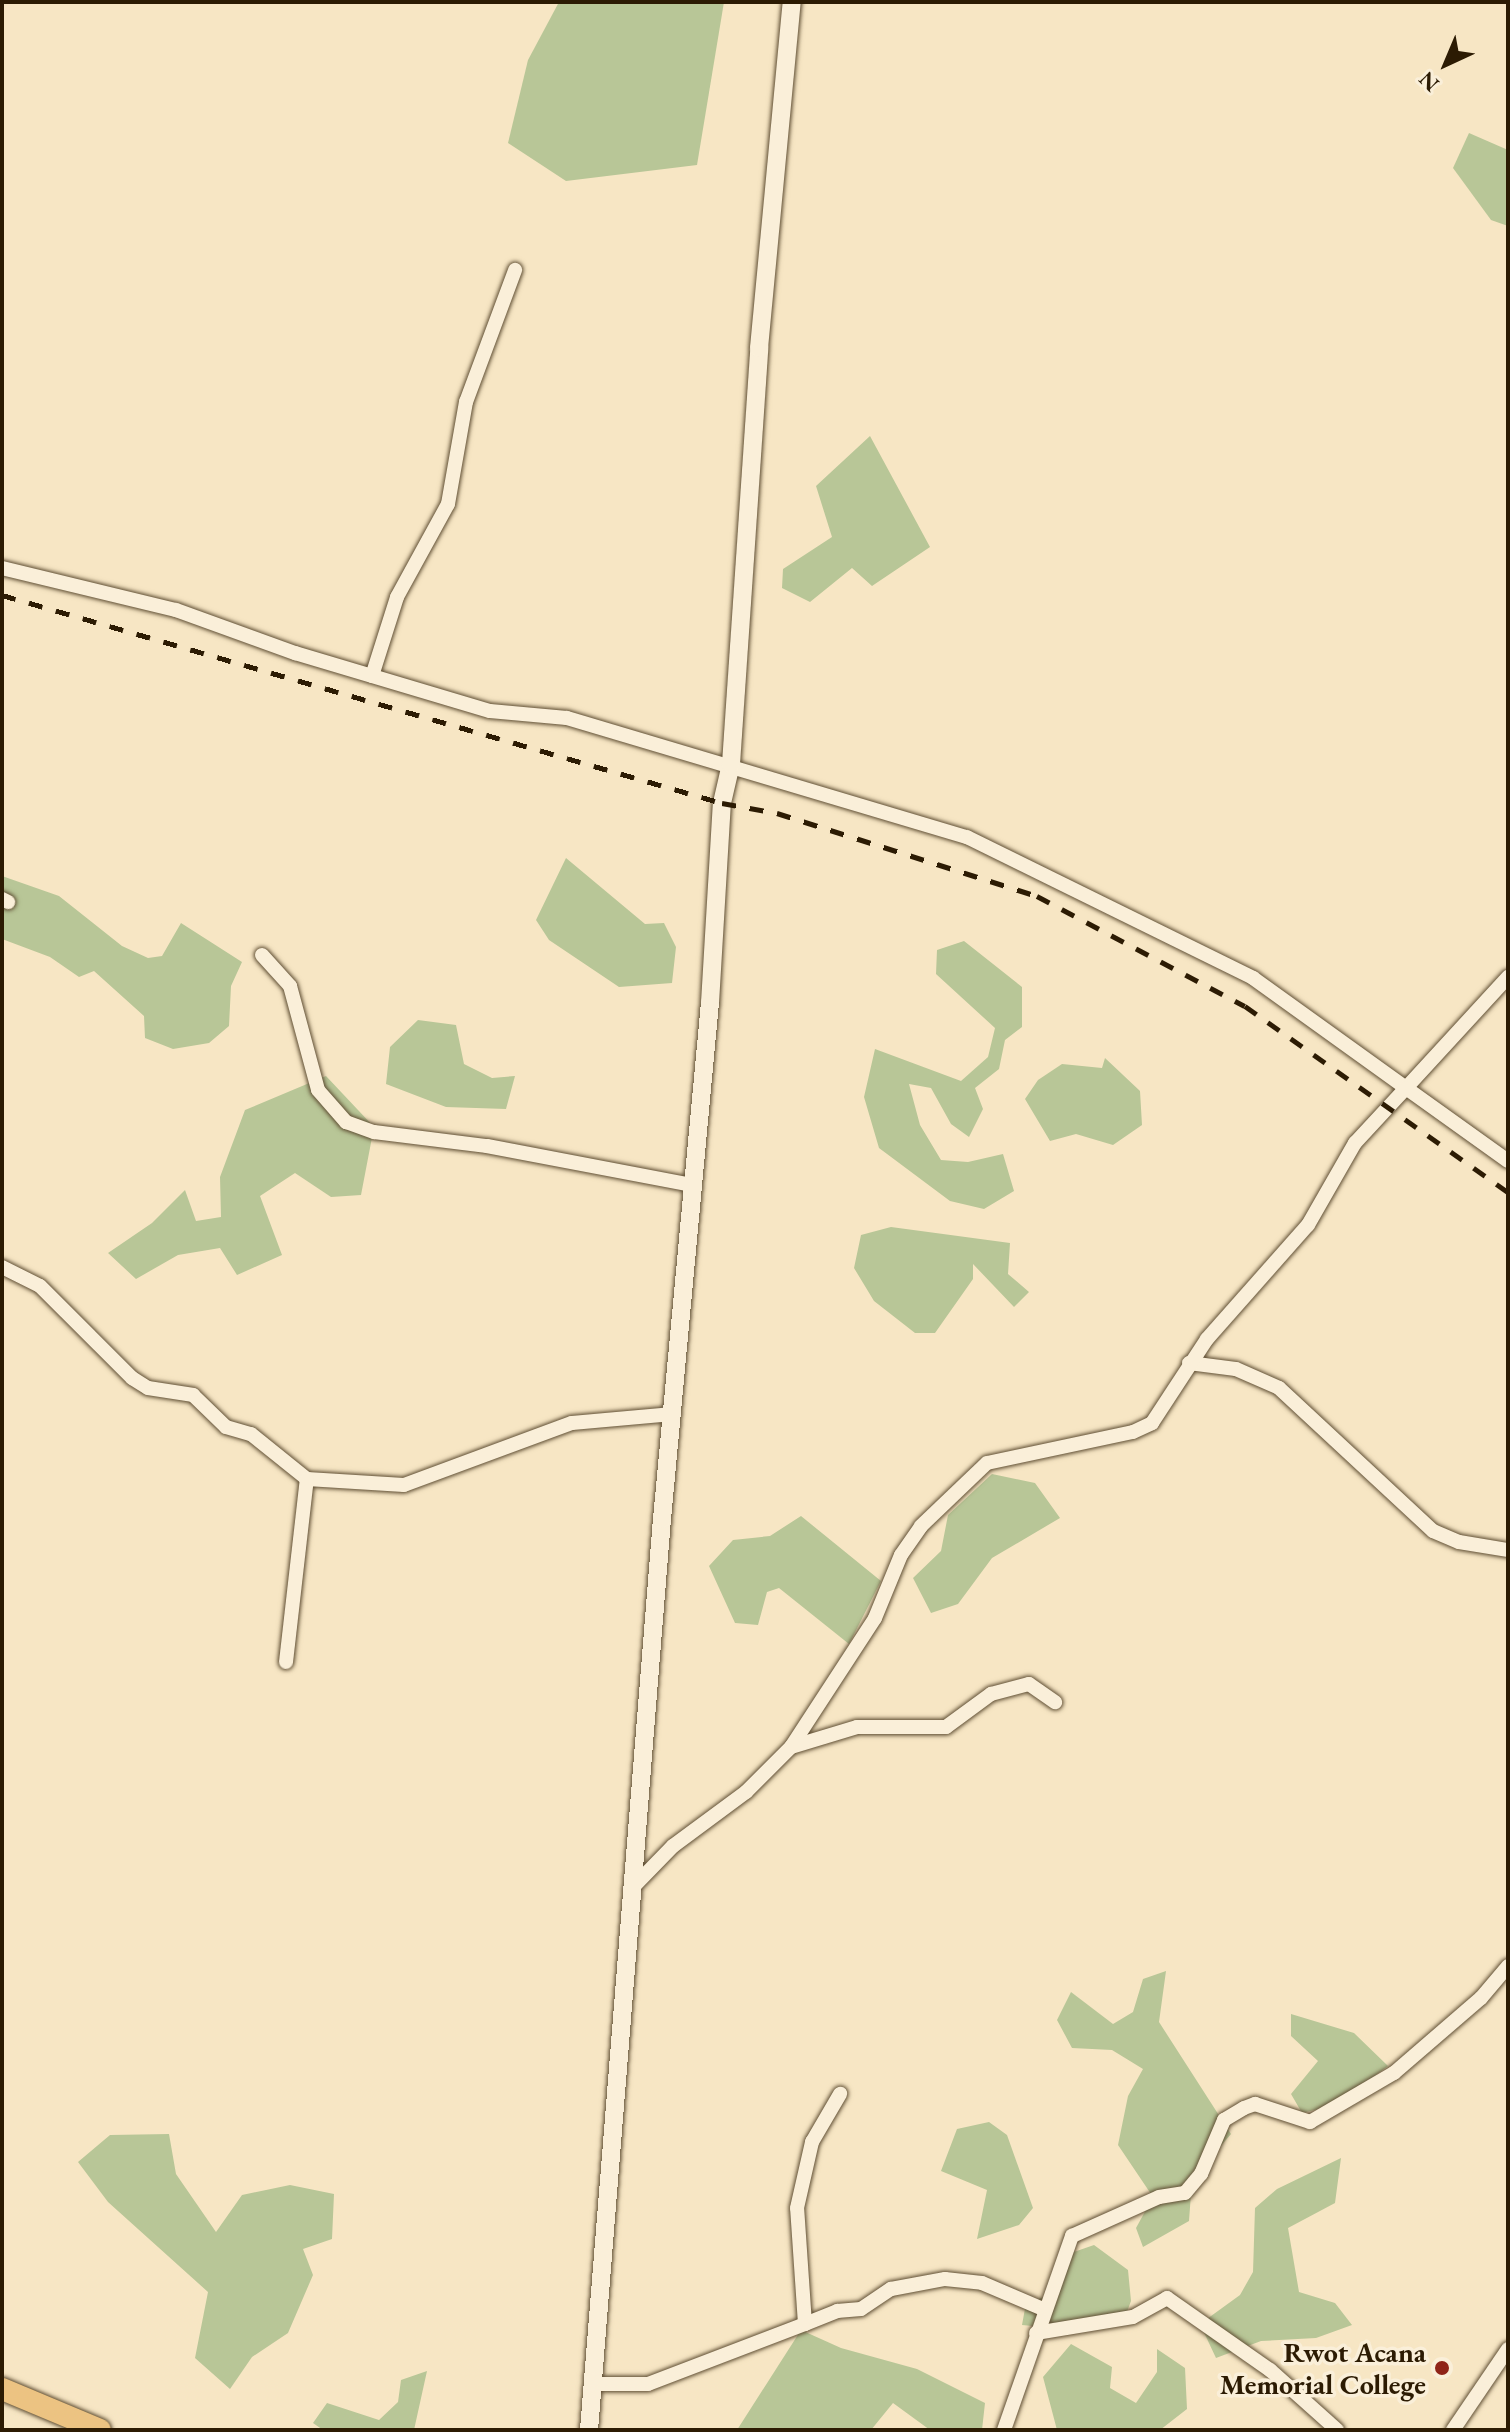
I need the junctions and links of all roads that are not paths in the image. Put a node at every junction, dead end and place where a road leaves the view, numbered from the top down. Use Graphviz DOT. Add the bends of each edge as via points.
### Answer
graph roads {
  1 [pos="792,2"];
  2 [pos="515,270"];
  3 [pos="2,568"];
  4 [pos="372,676"];
  5 [pos="731,764"];
  6 [pos="262,955"];
  7 [pos="1508,977"];
  8 [pos="1406,1088"];
  9 [pos="1508,1161"];
  10 [pos="691,1185"];
  11 [pos="2,1267"];
  12 [pos="1189,1363"];
  13 [pos="673,1414"];
  14 [pos="307,1479"];
  15 [pos="1504,1547"];
  16 [pos="286,1662"];
  17 [pos="1055,1702"];
  18 [pos="791,1747"];
  19 [pos="636,1884"];
  20 [pos="1508,1966"];
  21 [pos="840,2094"];
  22 [pos="1043,2309"];
  23 [pos="805,2324"];
  24 [pos="1036,2333"];
  25 [pos="1508,2349"];
  26 [pos="596,2384"];
  27 [pos="2,2389"];
  28 [pos="100,2430"];
  29 [pos="589,2430"];
  30 [pos="1004,2430"];
  31 [pos="1337,2430"];
  32 [pos="1453,2430"];
  1 -- 5 [label="street" via="759,348"];
  2 -- 4 [label="street" via="466,402 448,504 397,597"];
  3 -- 4 [label="street" via="176,610"];
  4 -- 5 [label="street" via="490,711 567,718"];
  5 -- 8 [label="street" via="967,837 1064,881 1253,978"];
  5 -- 10 [label="street" via="722,803 710,1003"];
  6 -- 10 [label="street" via="290,986 318,1090 346,1122 374,1132 487,1146"];
  7 -- 8 [label="street"];
  8 -- 9 [label="street"];
  8 -- 12 [label="street" via="1355,1143 1328,1196 1292,1246"];
  10 -- 13 [label="street"];
  11 -- 14 [label="street" via="40,1286 132,1378 148,1388 193,1395 226,1427 251,1434"];
  12 -- 15 [label="street" via="1236,1369 1279,1388 1433,1531"];
  12 -- 18 [label="street" via="1166,1405 1142,1429 998,1458 976,1472 906,1545 875,1618"];
  13 -- 14 [label="street" via="572,1423 404,1485"];
  13 -- 19 [label="street"];
  14 -- 16 [label="street"];
  17 -- 18 [label="street" via="1029,1684 991,1694 946,1727 857,1727"];
  18 -- 19 [label="street"];
  19 -- 26 [label="street" via="605,2208"];
  20 -- 22 [label="street" via="1481,1998 1394,2073 1317,2120 1297,2121 1255,2104 1233,2114 1218,2129 1193,2187 1072,2236"];
  21 -- 23 [label="street" via="812,2142 797,2208"];
  22 -- 23 [label="street" via="982,2283 945,2279 891,2289 861,2309 837,2311"];
  22 -- 24 [label="street"];
  23 -- 26 [label="street" via="648,2384"];
  24 -- 30 [label="street"];
  24 -- 31 [label="street" via="1133,2317 1167,2298 1270,2370"];
  25 -- 32 [label="street"];
  26 -- 29 [label="street"];
  27 -- 28 [label="main road"];
}
